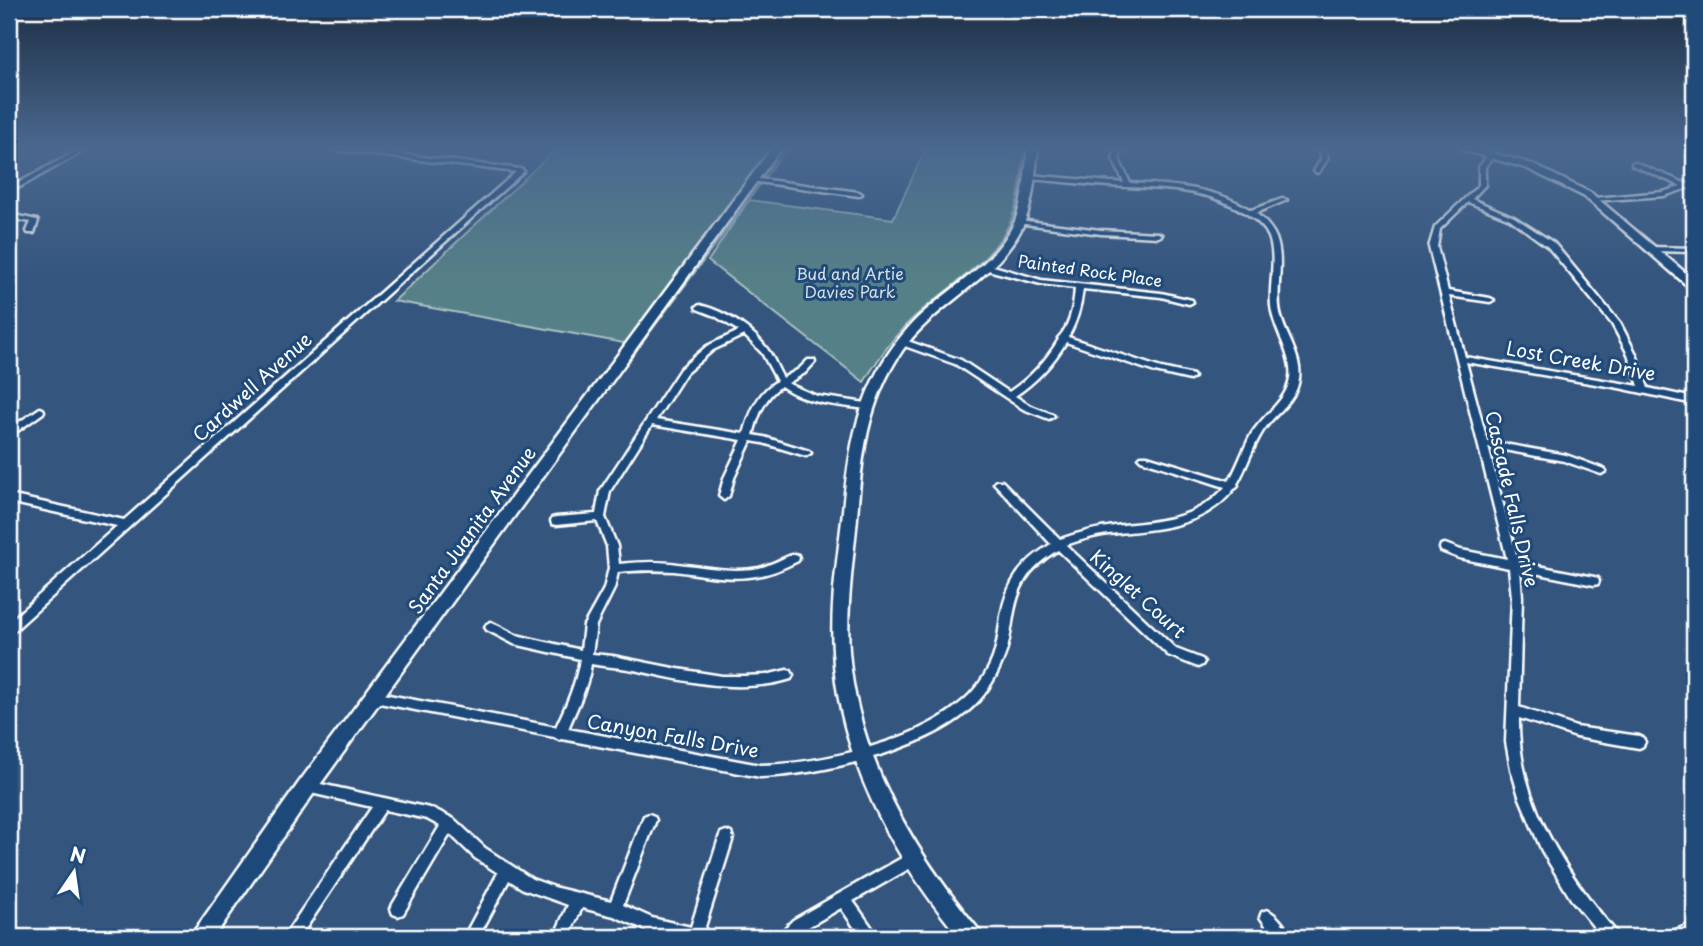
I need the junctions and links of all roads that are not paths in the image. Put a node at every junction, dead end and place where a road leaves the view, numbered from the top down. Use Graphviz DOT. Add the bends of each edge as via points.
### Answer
graph roads {
  1 [pos="497,192"];
  2 [pos="743,192"];
  3 [pos="845,192"];
  4 [pos="1026,192"];
  5 [pos="1204,192"];
  6 [pos="1473,192"];
  7 [pos="1580,192"];
  8 [pos="1670,192"];
  9 [pos="859,194"];
  10 [pos="1467,199"];
  11 [pos="1284,200"];
  12 [pos="1595,200"];
  13 [pos="1251,213"];
  14 [pos="9,216"];
  15 [pos="1019,222"];
  16 [pos="31,231"];
  17 [pos="1158,235"];
  18 [pos="1653,250"];
  19 [pos="1694,250"];
  20 [pos="987,267"];
  21 [pos="1079,286"];
  22 [pos="1694,286"];
  23 [pos="1445,293"];
  24 [pos="1490,300"];
  25 [pos="1189,302"];
  26 [pos="700,307"];
  27 [pos="744,332"];
  28 [pos="1062,338"];
  29 [pos="902,342"];
  30 [pos="1461,359"];
  31 [pos="811,362"];
  32 [pos="1189,377"];
  33 [pos="782,383"];
  34 [pos="1643,389"];
  35 [pos="1009,396"];
  36 [pos="1694,401"];
  37 [pos="866,406"];
  38 [pos="40,411"];
  39 [pos="1049,416"];
  40 [pos="649,422"];
  41 [pos="9,433"];
  42 [pos="746,438"];
  43 [pos="1482,443"];
  44 [pos="806,453"];
  45 [pos="1144,457"];
  46 [pos="1601,471"];
  47 [pos="999,483"];
  48 [pos="1233,486"];
  49 [pos="724,496"];
  50 [pos="9,498"];
  51 [pos="600,517"];
  52 [pos="556,521"];
  53 [pos="124,524"];
  54 [pos="1058,544"];
  55 [pos="1445,548"];
  56 [pos="794,558"];
  57 [pos="1513,565"];
  58 [pos="614,568"];
  59 [pos="1594,581"];
  60 [pos="491,627"];
  61 [pos="9,629"];
  62 [pos="586,657"];
  63 [pos="1198,662"];
  64 [pos="788,675"];
  65 [pos="373,697"];
  66 [pos="1512,710"];
  67 [pos="559,734"];
  68 [pos="1639,742"];
  69 [pos="863,754"];
  70 [pos="307,787"];
  71 [pos="382,803"];
  72 [pos="649,820"];
  73 [pos="449,824"];
  74 [pos="726,838"];
  75 [pos="914,858"];
  76 [pos="506,872"];
  77 [pos="843,898"];
  78 [pos="578,900"];
  79 [pos="398,909"];
  80 [pos="615,909"];
  81 [pos="1267,917"];
  82 [pos="1694,930"];
  83 [pos="474,931"];
  84 [pos="653,932"];
  85 [pos="700,936"];
  86 [pos="202,937"];
  87 [pos="292,937"];
  88 [pos="561,937"];
  89 [pos="786,937"];
  90 [pos="870,937"];
  91 [pos="972,937"];
  92 [pos="1283,937"];
  93 [pos="1611,937"];
  94 [pos="1675,937"];
  1 -- 53 [label="street, Cardwell Avenue"];
  2 -- 65 [label="street, Santa Juanita Avenue"];
  3 -- 9 [label="street"];
  4 -- 15 [label="street"];
  5 -- 13 [label="street, Canyon Falls Drive"];
  6 -- 10 [label="street, Cascade Falls Drive"];
  7 -- 12 [label="street"];
  8 -- 12 [label="street"];
  10 -- 23 [label="street, Cascade Falls Drive" via="1434,233 1433,247"];
  10 -- 34 [label="street" via="1512,218 1551,245 1616,323"];
  11 -- 13 [label="street"];
  12 -- 18 [label="street"];
  13 -- 48 [label="street, Canyon Falls Drive" via="1273,239 1276,313 1295,376 1286,400 1259,430"];
  14 -- 16 [label="street" via="35,221"];
  15 -- 17 [label="street"];
  15 -- 20 [label="street"];
  18 -- 19 [label="street"];
  18 -- 22 [label="street"];
  20 -- 21 [label="street, Painted Rock Place" via="1026,279"];
  20 -- 29 [label="street"];
  21 -- 25 [label="street, Painted Rock Place"];
  21 -- 28 [label="street" via="1076,312"];
  23 -- 24 [label="street"];
  23 -- 30 [label="street, Cascade Falls Drive"];
  26 -- 27 [label="street" via="723,316"];
  27 -- 33 [label="street" via="766,353"];
  27 -- 40 [label="street" via="710,348 690,364"];
  28 -- 32 [label="street"];
  28 -- 35 [label="street" via="1040,374"];
  29 -- 35 [label="street" via="958,362"];
  29 -- 37 [label="street"];
  30 -- 34 [label="street, Lost Creek Drive"];
  30 -- 43 [label="street, Cascade Falls Drive"];
  31 -- 33 [label="street"];
  33 -- 37 [label="street" via="807,396"];
  33 -- 42 [label="street" via="763,399"];
  34 -- 36 [label="street, Lost Creek Drive"];
  35 -- 39 [label="street"];
  37 -- 69 [label="street" via="854,456 841,617 843,673"];
  38 -- 41 [label="street"];
  40 -- 42 [label="street"];
  40 -- 51 [label="street" via="605,491"];
  42 -- 44 [label="street"];
  42 -- 49 [label="street"];
  43 -- 46 [label="street" via="1556,456"];
  43 -- 57 [label="street, Cascade Falls Drive"];
  45 -- 48 [label="street"];
  47 -- 54 [label="street, Kinglet Court"];
  48 -- 54 [label="street, Canyon Falls Drive" via="1215,505 1185,519 1103,529"];
  50 -- 53 [label="street"];
  51 -- 52 [label="street"];
  51 -- 58 [label="street" via="612,545"];
  53 -- 61 [label="street, Cardwell Avenue"];
  54 -- 63 [label="street, Kinglet Court" via="1172,652"];
  54 -- 69 [label="street, Canyon Falls Drive" via="1018,581 1006,610 998,658 971,702 923,735"];
  55 -- 57 [label="street"];
  56 -- 58 [label="street" via="769,570 741,575 661,566"];
  57 -- 59 [label="street"];
  57 -- 66 [label="street, Cascade Falls Drive" via="1517,597"];
  58 -- 62 [label="street" via="609,589 590,625"];
  60 -- 62 [label="street" via="514,639"];
  62 -- 64 [label="street" via="732,682"];
  62 -- 67 [label="street" via="578,694"];
  65 -- 67 [label="street, Canyon Falls Drive"];
  65 -- 70 [label="street, Santa Juanita Avenue"];
  66 -- 68 [label="street" via="1577,732"];
  66 -- 93 [label="street, Cascade Falls Drive" via="1516,766 1529,809 1559,867"];
  67 -- 69 [label="street, Canyon Falls Drive" via="760,771 804,768"];
  69 -- 75 [label="street"];
  70 -- 71 [label="street"];
  70 -- 86 [label="street, Santa Juanita Avenue"];
  71 -- 73 [label="street" via="429,813"];
  71 -- 87 [label="street"];
  72 -- 80 [label="street"];
  73 -- 76 [label="street"];
  73 -- 79 [label="street"];
  74 -- 85 [label="street"];
  75 -- 77 [label="street"];
  75 -- 91 [label="street"];
  76 -- 78 [label="street"];
  76 -- 83 [label="street"];
  77 -- 89 [label="street"];
  77 -- 90 [label="street"];
  78 -- 80 [label="street"];
  78 -- 88 [label="street"];
  80 -- 84 [label="street"];
  81 -- 92 [label="street"];
  82 -- 94 [label="street"];
  84 -- 85 [label="street"];
}
